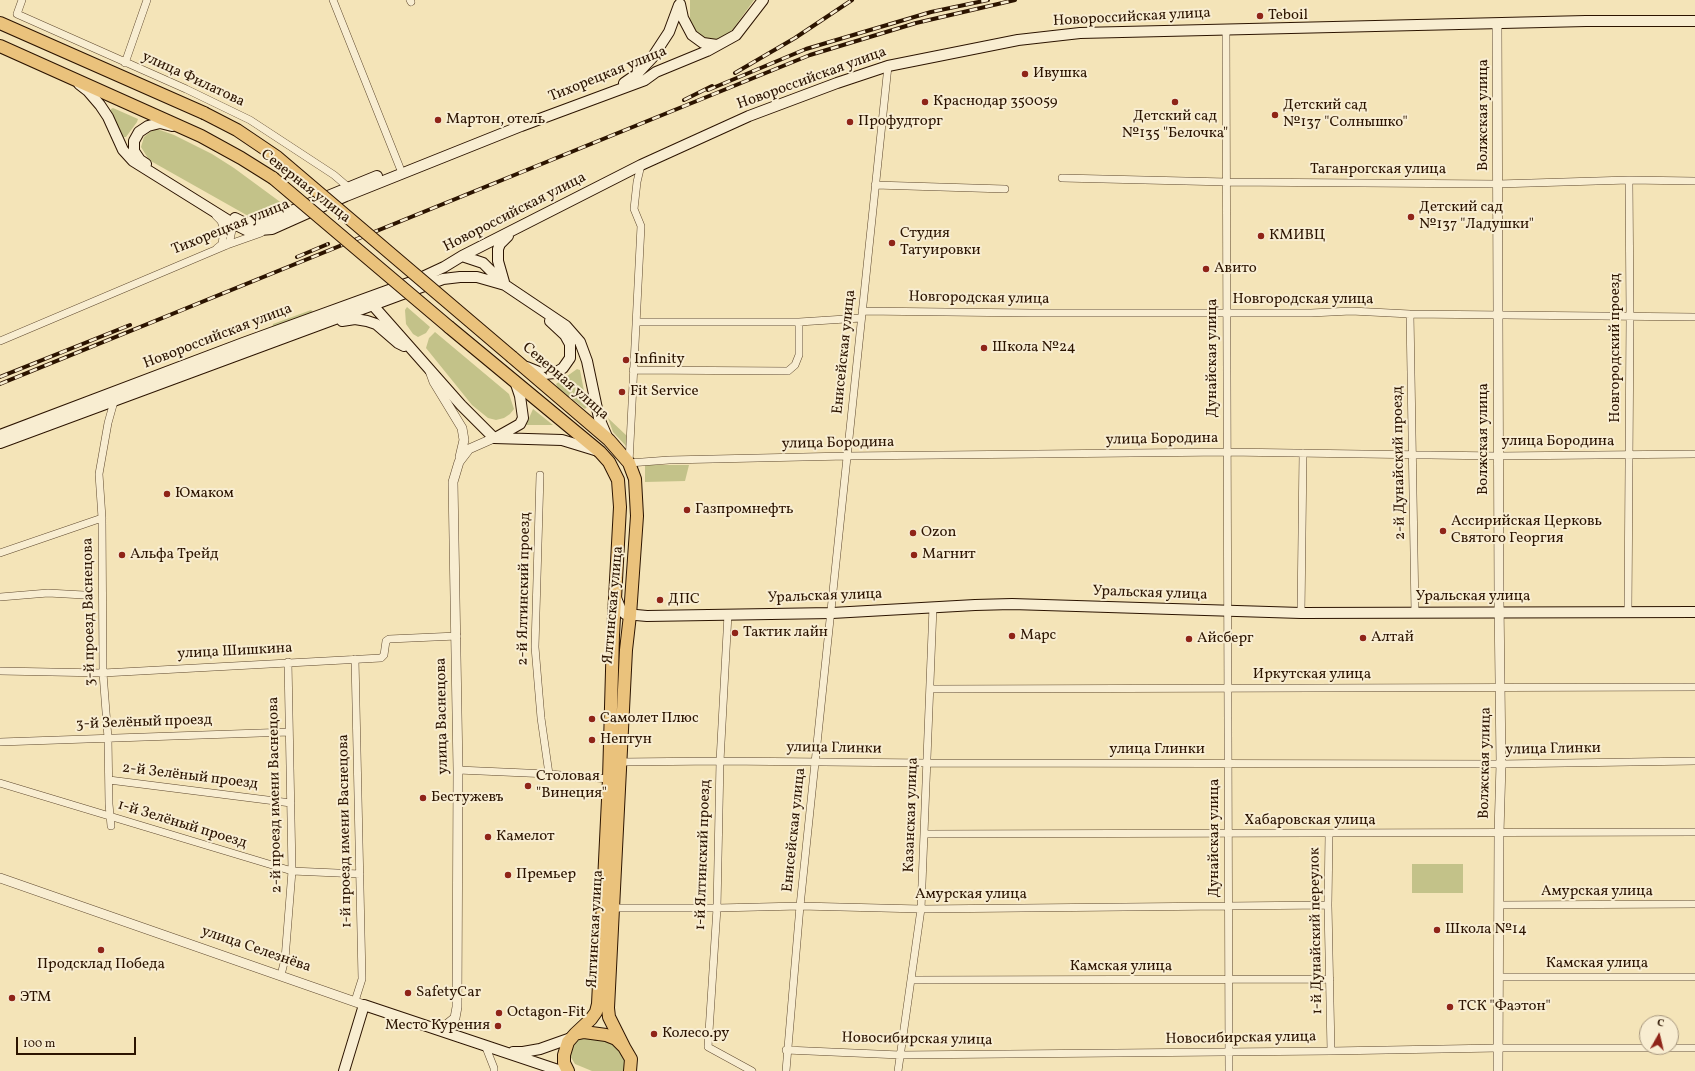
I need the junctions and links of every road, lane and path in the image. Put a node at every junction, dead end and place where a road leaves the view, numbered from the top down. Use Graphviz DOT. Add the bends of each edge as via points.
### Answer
graph roads {
  1 [pos="22,0"];
  2 [pos="147,0"];
  3 [pos="332,0"];
  4 [pos="764,1"];
  5 [pos="680,2"];
  6 [pos="1695,21"];
  7 [pos="0,23"];
  8 [pos="1497,24"];
  9 [pos="1226,29"];
  10 [pos="717,45"];
  11 [pos="0,46"];
  12 [pos="125,63"];
  13 [pos="888,66"];
  14 [pos="69,77"];
  15 [pos="186,129"];
  16 [pos="641,165"];
  17 [pos="400,168"];
  18 [pos="1062,178"];
  19 [pos="1629,180"];
  20 [pos="1695,181"];
  21 [pos="1226,182"];
  22 [pos="1498,184"];
  23 [pos="875,185"];
  24 [pos="348,187"];
  25 [pos="1005,189"];
  26 [pos="208,209"];
  27 [pos="234,221"];
  28 [pos="262,223"];
  29 [pos="272,229"];
  30 [pos="515,230"];
  31 [pos="248,231"];
  32 [pos="225,244"];
  33 [pos="462,256"];
  34 [pos="505,285"];
  35 [pos="412,290"];
  36 [pos="526,300"];
  37 [pos="370,302"];
  38 [pos="1226,313"];
  39 [pos="862,314"];
  40 [pos="1410,314"];
  41 [pos="1497,314"];
  42 [pos="1630,316"];
  43 [pos="1695,317"];
  44 [pos="327,322"];
  45 [pos="636,322"];
  46 [pos="799,322"];
  47 [pos="0,341"];
  48 [pos="413,350"];
  49 [pos="521,364"];
  50 [pos="429,369"];
  51 [pos="633,370"];
  52 [pos="515,381"];
  53 [pos="114,396"];
  54 [pos="0,435"];
  55 [pos="494,438"];
  56 [pos="609,440"];
  57 [pos="0,443"];
  58 [pos="600,452"];
  59 [pos="1227,452"];
  60 [pos="1303,453"];
  61 [pos="1413,454"];
  62 [pos="1628,454"];
  63 [pos="1695,454"];
  64 [pos="847,456"];
  65 [pos="1498,456"];
  66 [pos="459,462"];
  67 [pos="629,463"];
  68 [pos="540,475"];
  69 [pos="618,480"];
  70 [pos="102,518"];
  71 [pos="0,553"];
  72 [pos="84,595"];
  73 [pos="615,596"];
  74 [pos="0,597"];
  75 [pos="933,607"];
  76 [pos="1227,612"];
  77 [pos="1415,612"];
  78 [pos="1499,612"];
  79 [pos="1628,612"];
  80 [pos="1695,612"];
  81 [pos="832,613"];
  82 [pos="1301,613"];
  83 [pos="728,614"];
  84 [pos="630,615"];
  85 [pos="456,636"];
  86 [pos="355,659"];
  87 [pos="288,662"];
  88 [pos="0,671"];
  89 [pos="102,673"];
  90 [pos="1228,688"];
  91 [pos="1500,688"];
  92 [pos="1695,688"];
  93 [pos="930,689"];
  94 [pos="289,732"];
  95 [pos="108,738"];
  96 [pos="0,742"];
  97 [pos="720,761"];
  98 [pos="1695,761"];
  99 [pos="620,762"];
  100 [pos="815,762"];
  101 [pos="928,763"];
  102 [pos="1228,764"];
  103 [pos="1501,764"];
  104 [pos="458,770"];
  105 [pos="549,774"];
  106 [pos="609,779"];
  107 [pos="109,780"];
  108 [pos="0,783"];
  109 [pos="291,803"];
  110 [pos="109,816"];
  111 [pos="111,826"];
  112 [pos="1695,832"];
  113 [pos="1499,833"];
  114 [pos="924,834"];
  115 [pos="1228,834"];
  116 [pos="1329,834"];
  117 [pos="292,871"];
  118 [pos="360,874"];
  119 [pos="0,878"];
  120 [pos="1695,904"];
  121 [pos="1328,905"];
  122 [pos="1499,905"];
  123 [pos="800,906"];
  124 [pos="1228,906"];
  125 [pos="613,908"];
  126 [pos="717,908"];
  127 [pos="921,909"];
  128 [pos="281,975"];
  129 [pos="1499,977"];
  130 [pos="1695,977"];
  131 [pos="1228,979"];
  132 [pos="1330,979"];
  133 [pos="912,980"];
  134 [pos="360,1003"];
  135 [pos="440,1030"];
  136 [pos="573,1036"];
  137 [pos="485,1045"];
  138 [pos="624,1046"];
  139 [pos="1498,1048"];
  140 [pos="1695,1048"];
  141 [pos="786,1050"];
  142 [pos="501,1051"];
  143 [pos="1331,1051"];
  144 [pos="1229,1052"];
  145 [pos="900,1055"];
  146 [pos="631,1065"];
  147 [pos="344,1071"];
  148 [pos="494,1071"];
  149 [pos="561,1071"];
  150 [pos="568,1071"];
  151 [pos="638,1071"];
  152 [pos="752,1071"];
  153 [pos="786,1071"];
  154 [pos="898,1071"];
  155 [pos="1229,1071"];
  156 [pos="1498,1071"];
  1 -- 12 [label="street, улица Филатова" via="17,14"];
  2 -- 12 [label="street"];
  3 -- 17 [label="street"];
  4 -- 10 [label="main road, Тихорецкая улица" via="736,35"];
  5 -- 10 [label="main road" via="685,24 692,35 703,43"];
  5 -- 17 [label="main road, Тихорецкая улица" via="674,20 652,58 629,80"];
  6 -- 8 [label="main road, Новороссийская улица"];
  7 -- 49 [label="main road, Северная улица, bridge" via="237,130 277,157"];
  8 -- 9 [label="main road, Новороссийская улица"];
  8 -- 22 [label="street, Волжская улица"];
  9 -- 13 [label="main road, Новороссийская улица" via="1080,33 1018,40"];
  9 -- 21 [label="street, Дунайская улица"];
  10 -- 29 [label="main road, Тихорецкая улица" via="656,72 645,80 346,196"];
  11 -- 14 [label="main road, Северная улица"];
  12 -- 24 [label="street, улица Филатова" via="250,120 334,175"];
  13 -- 16 [label="main road, Новороссийская улица" via="749,116"];
  13 -- 23 [label="street, Енисейская улица"];
  14 -- 15 [label="main road, Северная улица"];
  14 -- 26 [label="main road" via="88,91 100,105 123,150 133,161"];
  15 -- 27 [label="main road" via="160,123 148,126 139,132 134,141 134,151 140,160"];
  15 -- 52 [label="main road, Северная улица, bridge" via="273,178"];
  16 -- 30 [label="main road, Новороссийская улица"];
  16 -- 45 [label="street, Ялтинская улица" via="634,209 641,226"];
  17 -- 24 [label="main road, Тихорецкая улица"];
  18 -- 21 [label="street, Таганрогская улица"];
  19 -- 20 [label="street, Таганрогская улица"];
  19 -- 22 [label="street, Таганрогская улица"];
  19 -- 42 [label="street, Новгородский проезд"];
  21 -- 22 [label="street, Таганрогская улица"];
  21 -- 38 [label="street, Дунайская улица"];
  22 -- 41 [label="street, Волжская улица"];
  23 -- 25 [label="street"];
  23 -- 39 [label="street, Енисейская улица"];
  24 -- 28 [label="main road, Тихорецкая улица"];
  26 -- 27 [label="main road"];
  26 -- 32 [label="street" via="221,221"];
  27 -- 28 [label="main road"];
  27 -- 31 [label="main road"];
  27 -- 32 [label="street"];
  28 -- 31 [label="street"];
  29 -- 31 [label="main road"];
  29 -- 32 [label="street, Тихорецкая улица"];
  30 -- 33 [label="main road, Новороссийская улица"];
  30 -- 34 [label="main road" via="498,249 498,261"];
  31 -- 32 [label="street"];
  32 -- 47 [label="street, Тихорецкая улица" via="207,254"];
  33 -- 34 [label="main road, Северная улица" via="483,263"];
  33 -- 37 [label="main road, Новороссийская улица"];
  34 -- 35 [label="main road, Северная улица" via="477,277 460,277 443,279"];
  34 -- 36 [label="main road, Северная улица"];
  35 -- 37 [label="main road, Новороссийская улица"];
  36 -- 49 [label="main road" via="565,335 570,344 570,358 563,368 555,373 544,374"];
  36 -- 56 [label="main road, Северная улица" via="566,326 580,342 587,361 599,418"];
  37 -- 44 [label="main road, Новороссийская улица"];
  37 -- 48 [label="main road"];
  37 -- 53 [label="main road, Новороссийская улица" via="243,343"];
  38 -- 39 [label="street, Новгородская улица"];
  38 -- 40 [label="street, Новгородская улица"];
  38 -- 59 [label="street, Дунайская улица"];
  39 -- 46 [label="street, Новгородская улица"];
  39 -- 64 [label="street, Енисейская улица"];
  40 -- 41 [label="street, Новгородская улица"];
  40 -- 61 [label="street, 2-й Дунайский проезд"];
  41 -- 42 [label="street, Новгородская улица"];
  41 -- 65 [label="street, Волжская улица"];
  42 -- 43 [label="street, Новгородская улица"];
  42 -- 62 [label="street, Новгородский проезд"];
  44 -- 48 [label="main road" via="355,319 376,324 398,343"];
  44 -- 53 [label="main road, Новороссийская улица"];
  45 -- 46 [label="street, Новгородская улица"];
  45 -- 51 [label="street, Ялтинская улица"];
  46 -- 51 [label="street" via="799,355 795,366 788,371"];
  48 -- 50 [label="main road"];
  49 -- 56 [label="main road, Северная улица"];
  50 -- 55 [label="main road"];
  50 -- 66 [label="street" via="462,428 464,440"];
  51 -- 67 [label="street, Ялтинская улица"];
  52 -- 55 [label="main road, Северная улица" via="523,418 520,424"];
  52 -- 58 [label="main road, Северная улица"];
  53 -- 54 [label="main road, Новороссийская улица"];
  53 -- 57 [label="main road, Новороссийская улица"];
  53 -- 70 [label="street, 3-й проезд Васнецова" via="99,474"];
  55 -- 58 [label="main road" via="562,440"];
  55 -- 66 [label="street, улица Васнецова" via="469,449"];
  56 -- 67 [label="main road, Северная улица"];
  58 -- 69 [label="main road, Северная улица" via="609,462"];
  59 -- 60 [label="street, улица Бородина"];
  59 -- 64 [label="street, улица Бородина"];
  59 -- 76 [label="street, Дунайская улица"];
  60 -- 61 [label="street, улица Бородина"];
  60 -- 82 [label="street"];
  61 -- 65 [label="street, улица Бородина"];
  61 -- 77 [label="street, 2-й Дунайский проезд"];
  62 -- 63 [label="street, улица Бородина"];
  62 -- 65 [label="street, улица Бородина"];
  62 -- 79 [label="street, Новгородский проезд"];
  64 -- 67 [label="street, улица Бородина"];
  64 -- 81 [label="street, Енисейская улица"];
  65 -- 78 [label="street, Волжская улица"];
  66 -- 85 [label="street, улица Васнецова" via="453,482"];
  67 -- 84 [label="main road, Ялтинская улица" via="635,479 637,516"];
  68 -- 105 [label="street, 2-й Ялтинский проезд" via="535,647"];
  69 -- 73 [label="main road, Ялтинская улица" via="620,507"];
  70 -- 71 [label="street"];
  70 -- 89 [label="street, 3-й проезд Васнецова"];
  72 -- 74 [label="street" via="48,593"];
  73 -- 84 [label="main road" via="621,610"];
  73 -- 106 [label="main road, Ялтинская улица"];
  75 -- 76 [label="main road, Уральская улица" via="1012,604"];
  75 -- 81 [label="main road, Уральская улица"];
  75 -- 93 [label="street, Казанская улица"];
  76 -- 82 [label="main road, Уральская улица"];
  76 -- 90 [label="street, Дунайская улица"];
  77 -- 78 [label="main road, Уральская улица"];
  77 -- 82 [label="main road, Уральская улица"];
  78 -- 79 [label="main road, Уральская улица"];
  78 -- 91 [label="street, Волжская улица"];
  79 -- 80 [label="main road, Уральская улица"];
  81 -- 83 [label="main road, Уральская улица"];
  81 -- 100 [label="street, Енисейская улица"];
  83 -- 84 [label="main road, Уральская улица"];
  83 -- 97 [label="street, 1-й Ялтинский проезд"];
  84 -- 99 [label="main road, Ялтинская улица"];
  85 -- 86 [label="street, улица Шишкина" via="389,639 381,658"];
  85 -- 104 [label="street, улица Васнецова"];
  86 -- 87 [label="street, улица Шишкина"];
  86 -- 118 [label="street, 1-й проезд имени Васнецова"];
  87 -- 89 [label="street, улица Шишкина"];
  87 -- 94 [label="street, 2-й проезд имени Васнецова"];
  88 -- 89 [label="street, улица Шишкина"];
  89 -- 95 [label="street, 3-й проезд Васнецова"];
  90 -- 91 [label="street, Иркутская улица"];
  90 -- 93 [label="street, Иркутская улица"];
  90 -- 102 [label="street, Дунайская улица"];
  91 -- 92 [label="street, Иркутская улица"];
  91 -- 103 [label="street, Волжская улица"];
  93 -- 101 [label="street, Казанская улица"];
  94 -- 95 [label="street, 3-й Зелёный проезд"];
  94 -- 109 [label="street, 2-й проезд имени Васнецова"];
  95 -- 96 [label="street, 3-й Зелёный проезд"];
  95 -- 107 [label="street, 3-й проезд Васнецова"];
  97 -- 99 [label="street, улица Глинки"];
  97 -- 100 [label="street, улица Глинки"];
  97 -- 126 [label="street, 1-й Ялтинский проезд"];
  98 -- 103 [label="street, улица Глинки"];
  99 -- 125 [label="main road, Ялтинская улица"];
  100 -- 101 [label="street, улица Глинки"];
  100 -- 123 [label="street, Енисейская улица"];
  101 -- 102 [label="street, улица Глинки"];
  101 -- 114 [label="street, Казанская улица"];
  102 -- 103 [label="street, улица Глинки"];
  102 -- 115 [label="street, Дунайская улица"];
  103 -- 113 [label="street, Волжская улица"];
  104 -- 105 [label="street"];
  104 -- 135 [label="street, улица Васнецова" via="457,1007 455,1018"];
  105 -- 106 [label="street"];
  106 -- 136 [label="main road, Ялтинская улица" via="598,1004 591,1019"];
  107 -- 109 [label="street, 2-й Зелёный проезд"];
  107 -- 110 [label="street, 3-й проезд Васнецова"];
  108 -- 110 [label="street, 1-й Зелёный проезд"];
  109 -- 117 [label="street, 2-й проезд имени Васнецова"];
  110 -- 111 [label="street, 3-й проезд Васнецова"];
  110 -- 117 [label="street, 1-й Зелёный проезд"];
  112 -- 113 [label="street, Хабаровская улица"];
  113 -- 116 [label="street, Хабаровская улица"];
  113 -- 122 [label="street, Волжская улица"];
  114 -- 115 [label="street, Хабаровская улица"];
  114 -- 127 [label="street, Казанская улица"];
  115 -- 116 [label="street, Хабаровская улица"];
  115 -- 124 [label="street, Дунайская улица"];
  116 -- 121 [label="street, 1-й Дунайский переулок"];
  117 -- 118 [label="street, 1-й Зелёный проезд"];
  117 -- 128 [label="street, 2-й проезд имени Васнецова" via="285,959"];
  118 -- 134 [label="street, 1-й проезд имени Васнецова"];
  119 -- 128 [label="street, улица Селезнёва"];
  120 -- 122 [label="street, Амурская улица"];
  121 -- 124 [label="street, Амурская улица"];
  121 -- 132 [label="street, 1-й Дунайский переулок"];
  122 -- 129 [label="street, Волжская улица"];
  123 -- 126 [label="street, Амурская улица"];
  123 -- 127 [label="street, Амурская улица"];
  123 -- 141 [label="street, Енисейская улица"];
  124 -- 127 [label="street, Амурская улица"];
  124 -- 131 [label="street, Дунайская улица"];
  125 -- 126 [label="street, Амурская улица"];
  125 -- 138 [label="main road, Ялтинская улица" via="608,1008 609,1017"];
  126 -- 152 [label="street, 1-й Ялтинский проезд" via="708,1047"];
  127 -- 133 [label="street, Казанская улица"];
  128 -- 134 [label="street, улица Селезнёва"];
  129 -- 130 [label="street, Камская улица"];
  129 -- 139 [label="street, Волжская улица"];
  131 -- 132 [label="street, Камская улица"];
  131 -- 133 [label="street, Камская улица"];
  131 -- 144 [label="street, Дунайская улица"];
  132 -- 143 [label="street, 1-й Дунайский переулок"];
  133 -- 145 [label="street, Казанская улица"];
  134 -- 135 [label="main road, улица Селезнёва"];
  134 -- 147 [label="main road"];
  135 -- 137 [label="main road, улица Селезнёва"];
  136 -- 138 [label="main road" via="584,1032 606,1034"];
  136 -- 142 [label="main road, улица Селезнёва" via="540,1049 523,1052"];
  136 -- 150 [label="main road" via="564,1055"];
  137 -- 142 [label="main road, улица Селезнёва"];
  137 -- 148 [label="street"];
  138 -- 146 [label="main road, Ялтинская улица"];
  139 -- 140 [label="street, Новосибирская улица"];
  139 -- 143 [label="street, Новосибирская улица"];
  139 -- 156 [label="street, Волжская улица"];
  141 -- 145 [label="street, Новосибирская улица"];
  141 -- 153 [label="street, Енисейская улица"];
  142 -- 149 [label="main road, улица Селезнёва"];
  143 -- 144 [label="street, Новосибирская улица"];
  144 -- 145 [label="street, Новосибирская улица"];
  144 -- 155 [label="street, Дунайская улица"];
  145 -- 154 [label="street, Казанская улица"];
  146 -- 151 [label="main road"];
}
